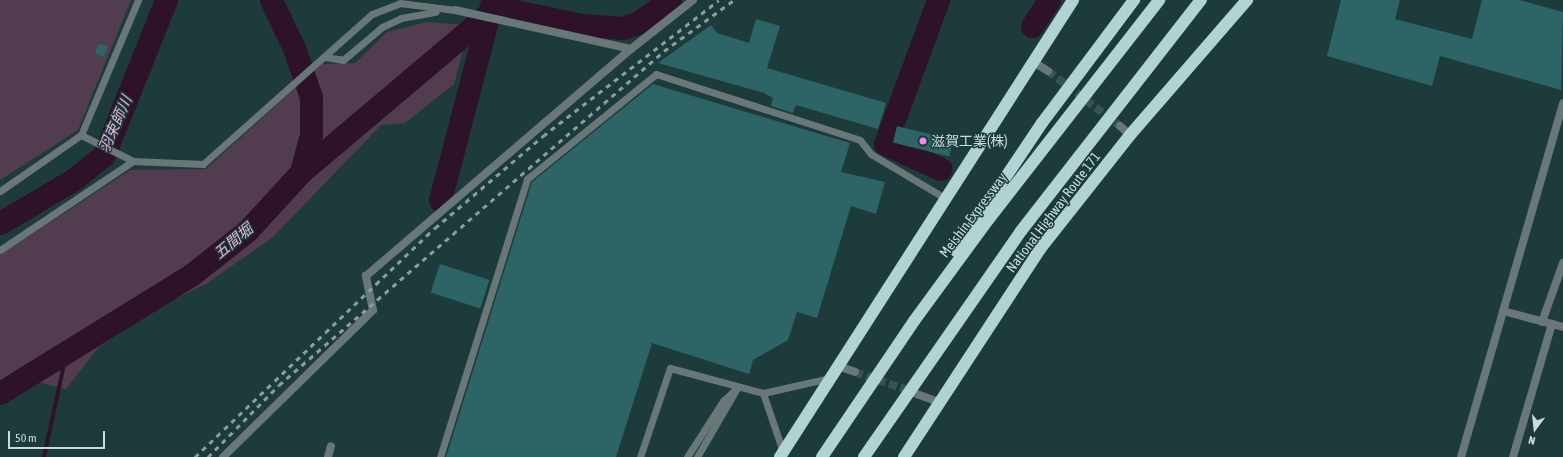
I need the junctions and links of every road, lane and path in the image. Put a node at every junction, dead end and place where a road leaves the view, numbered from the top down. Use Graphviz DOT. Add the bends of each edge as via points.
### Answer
graph roads {
  1 [pos="138,0"];
  2 [pos="693,0"];
  3 [pos="1073,0"];
  4 [pos="1134,0"];
  5 [pos="1159,0"];
  6 [pos="1201,0"];
  7 [pos="1247,0"];
  8 [pos="445,10"];
  9 [pos="455,10"];
  10 [pos="631,49"];
  11 [pos="325,57"];
  12 [pos="1032,61"];
  13 [pos="1048,72"];
  14 [pos="1563,103"];
  15 [pos="1560,125"];
  16 [pos="1120,126"];
  17 [pos="81,135"];
  18 [pos="1130,135"];
  19 [pos="133,161"];
  20 [pos="0,191"];
  21 [pos="945,198"];
  22 [pos="0,250"];
  23 [pos="1563,263"];
  24 [pos="1503,311"];
  25 [pos="1542,322"];
  26 [pos="1552,324"];
  27 [pos="1563,327"];
  28 [pos="838,366"];
  29 [pos="855,372"];
  30 [pos="831,378"];
  31 [pos="737,388"];
  32 [pos="914,392"];
  33 [pos="763,393"];
  34 [pos="939,402"];
  35 [pos="332,446"];
  36 [pos="781,455"];
  37 [pos="223,457"];
  38 [pos="328,457"];
  39 [pos="440,457"];
  40 [pos="640,457"];
  41 [pos="687,457"];
  42 [pos="697,457"];
  43 [pos="822,457"];
  44 [pos="864,457"];
  45 [pos="904,457"];
  46 [pos="1461,457"];
  47 [pos="1513,457"];
  1 -- 17 [label="lane"];
  2 -- 10 [label="street"];
  3 -- 12 [label="highway"];
  4 -- 43 [label="highway, Meishin Expressway" via="989,200"];
  5 -- 43 [label="highway, Meishin Expressway" via="914,321"];
  6 -- 44 [label="highway" via="1025,225"];
  7 -- 18 [label="highway, National Highway Route 171"];
  8 -- 9 [label="lane"];
  8 -- 11 [label="lane" via="401,18 382,27 343,60"];
  8 -- 11 [label="lane" via="400,3 383,8"];
  9 -- 10 [label="street"];
  10 -- 37 [label="street" via="366,276 373,310"];
  11 -- 19 [label="lane" via="203,164"];
  12 -- 13 [label="street"];
  12 -- 21 [label="highway"];
  14 -- 15 [label="street"];
  15 -- 24 [label="street"];
  16 -- 18 [label="street"];
  17 -- 19 [label="lane"];
  17 -- 20 [label="lane"];
  18 -- 34 [label="highway, National Highway Route 171" via="1040,249"];
  19 -- 22 [label="lane"];
  21 -- 28 [label="highway"];
  21 -- 39 [label="lane" via="871,154 860,140 656,74 527,179"];
  23 -- 25 [label="street"];
  24 -- 25 [label="street"];
  24 -- 46 [label="street"];
  25 -- 26 [label="street"];
  26 -- 27 [label="street"];
  26 -- 47 [label="street"];
  28 -- 29 [label="street"];
  28 -- 30 [label="highway"];
  30 -- 33 [label="lane"];
  30 -- 36 [label="highway"];
  31 -- 33 [label="lane"];
  31 -- 40 [label="lane" via="670,368"];
  31 -- 41 [label="lane" via="723,401"];
  31 -- 42 [label="lane"];
  32 -- 34 [label="street"];
  33 -- 36 [label="lane"];
  34 -- 45 [label="highway, National Highway Route 171"];
  35 -- 38 [label="street"];
}
